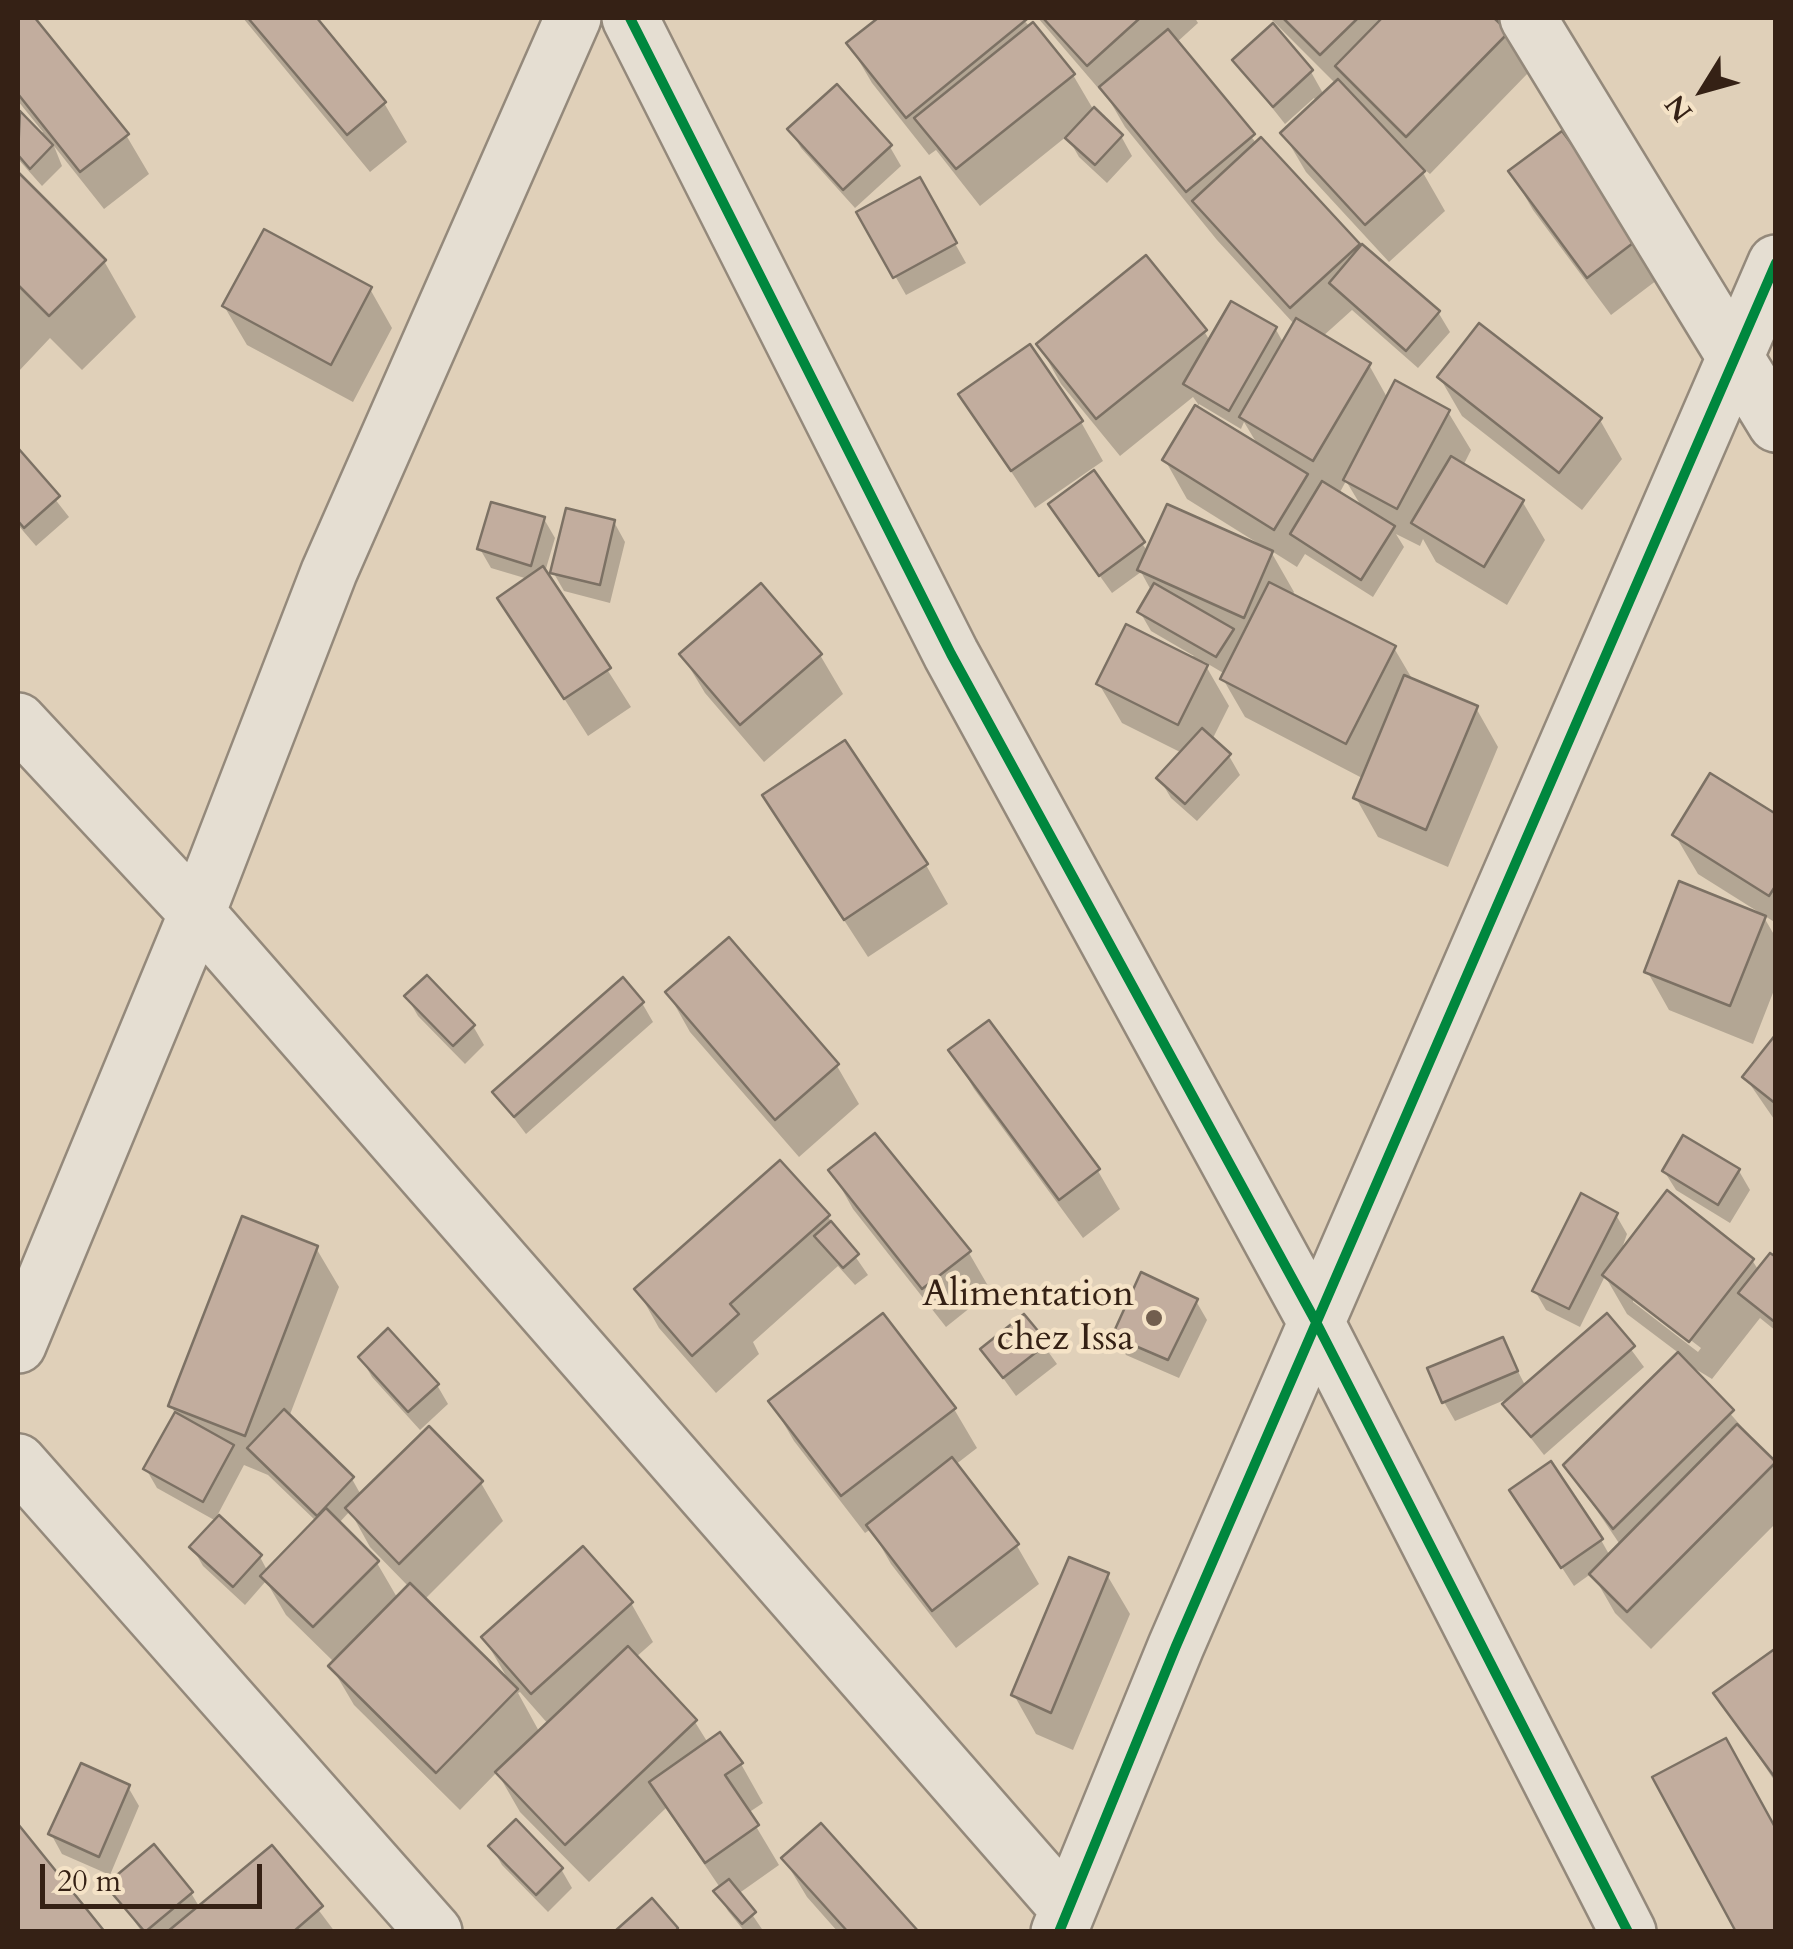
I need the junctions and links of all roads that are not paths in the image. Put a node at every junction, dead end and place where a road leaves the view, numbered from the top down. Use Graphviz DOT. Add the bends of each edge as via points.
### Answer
graph roads {
  1 [pos="573,18"];
  2 [pos="630,18"];
  3 [pos="1528,18"];
  4 [pos="1776,263"];
  5 [pos="1733,360"];
  6 [pos="1776,424"];
  7 [pos="18,722"];
  8 [pos="197,913"];
  9 [pos="1316,1322"];
  10 [pos="18,1345"];
  11 [pos="18,1462"];
  12 [pos="1063,1920"];
  13 [pos="434,1932"];
  14 [pos="1628,1932"];
  1 -- 8 [label="street" via="330,572"];
  2 -- 9 [label="street" via="950,654"];
  3 -- 5 [label="street"];
  4 -- 5 [label="street"];
  5 -- 6 [label="street"];
  5 -- 9 [label="street"];
  7 -- 8 [label="street"];
  8 -- 10 [label="street"];
  8 -- 12 [label="street"];
  9 -- 12 [label="street"];
  9 -- 14 [label="street"];
  11 -- 13 [label="street"];
}
